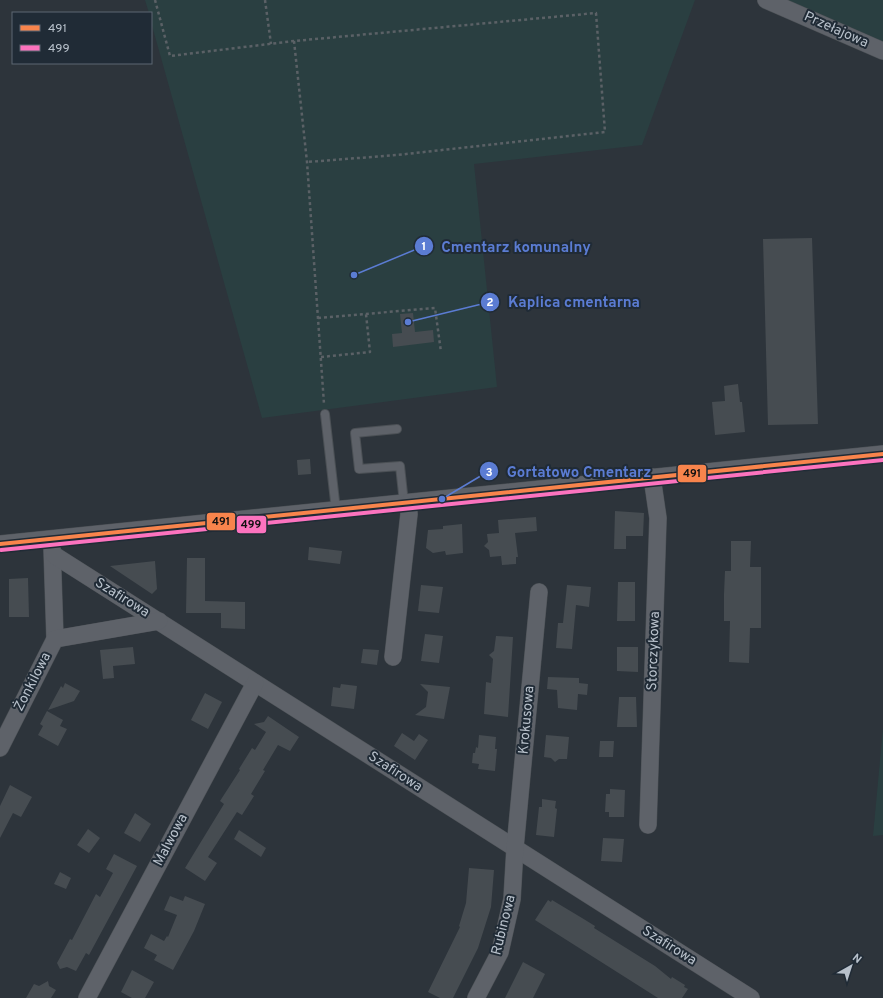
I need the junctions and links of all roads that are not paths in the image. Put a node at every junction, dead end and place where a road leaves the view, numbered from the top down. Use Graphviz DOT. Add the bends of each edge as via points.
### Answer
graph roads {
  1 [pos="766,0"];
  2 [pos="883,51"];
  3 [pos="325,414"];
  4 [pos="397,429"];
  5 [pos="883,454"];
  6 [pos="652,477"];
  7 [pos="406,503"];
  8 [pos="336,510"];
  9 [pos="51,539"];
  10 [pos="0,544"];
  11 [pos="54,555"];
  12 [pos="539,592"];
  13 [pos="159,621"];
  14 [pos="55,639"];
  15 [pos="393,657"];
  16 [pos="255,683"];
  17 [pos="0,748"];
  18 [pos="648,825"];
  19 [pos="515,848"];
  20 [pos="87,998"];
  21 [pos="476,998"];
  22 [pos="751,998"];
  1 -- 2 [label="street, Przełajowa"];
  3 -- 8 [label="lane"];
  4 -- 7 [label="lane" via="355,433 359,469 400,466"];
  5 -- 6 [label="street"];
  6 -- 7 [label="street"];
  6 -- 18 [label="street, Storczykowa" via="658,518"];
  7 -- 8 [label="street"];
  7 -- 15 [label="street" via="409,514"];
  8 -- 9 [label="street"];
  9 -- 10 [label="street"];
  9 -- 11 [label="street"];
  11 -- 13 [label="street, Szafirowa"];
  11 -- 14 [label="street, Żonkilowa"];
  12 -- 19 [label="street, Krokusowa"];
  13 -- 14 [label="street, Żonkilowa"];
  13 -- 16 [label="street, Szafirowa"];
  14 -- 17 [label="street, Żonkilowa"];
  16 -- 19 [label="street, Szafirowa"];
  16 -- 20 [label="street, Malwowa"];
  19 -- 21 [label="street, Rubinowa" via="512,899 500,952"];
  19 -- 22 [label="street, Szafirowa"];
}
